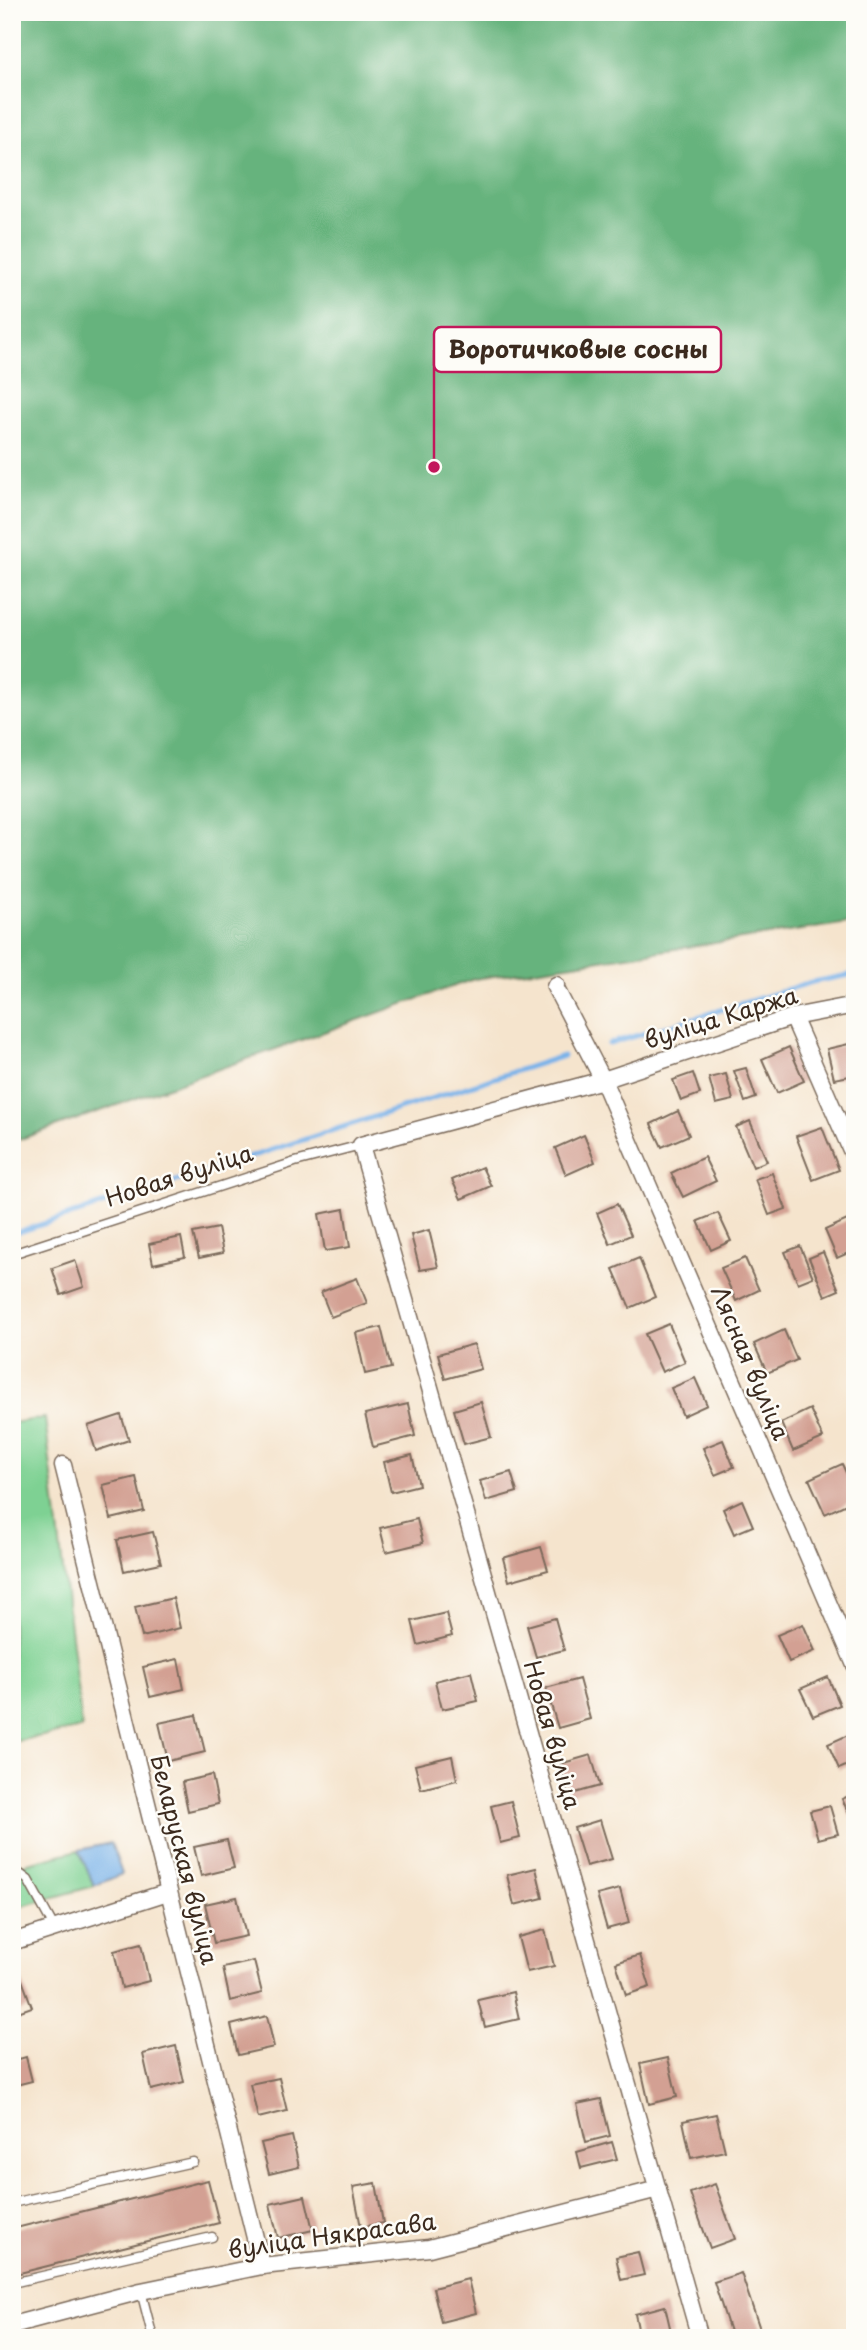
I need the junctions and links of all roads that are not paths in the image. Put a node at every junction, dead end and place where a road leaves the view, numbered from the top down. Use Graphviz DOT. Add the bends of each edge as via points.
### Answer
graph roads {
  1 [pos="556,985"];
  2 [pos="855,1005"];
  3 [pos="793,1017"];
  4 [pos="603,1080"];
  5 [pos="360,1145"];
  6 [pos="855,1159"];
  7 [pos="12,1254"];
  8 [pos="63,1465"];
  9 [pos="855,1665"];
  10 [pos="12,1868"];
  11 [pos="168,1892"];
  12 [pos="55,1929"];
  13 [pos="12,1942"];
  14 [pos="193,2162"];
  15 [pos="658,2189"];
  16 [pos="12,2203"];
  17 [pos="212,2237"];
  18 [pos="262,2266"];
  19 [pos="12,2283"];
  20 [pos="141,2291"];
  21 [pos="12,2325"];
  22 [pos="153,2338"];
  23 [pos="700,2338"];
  1 -- 4 [label="street, Лясная вуліца"];
  2 -- 3 [label="street, вуліца Каржа"];
  3 -- 4 [label="street, вуліца Каржа"];
  3 -- 6 [label="street"];
  4 -- 5 [label="street, Новая вуліца"];
  4 -- 9 [label="street, Лясная вуліца"];
  5 -- 7 [label="lane, Новая вуліца"];
  5 -- 15 [label="street, Новая вуліца"];
  8 -- 11 [label="street, Беларуская вуліца"];
  10 -- 12 [label="lane" via="28,1880"];
  11 -- 12 [label="street"];
  11 -- 18 [label="street, Беларуская вуліца"];
  12 -- 13 [label="street"];
  14 -- 16 [label="lane"];
  15 -- 18 [label="street, вуліца Някрасава" via="429,2248"];
  15 -- 23 [label="street, Новая вуліца"];
  17 -- 19 [label="lane"];
  18 -- 20 [label="street, вуліца Някрасава"];
  20 -- 21 [label="street, вуліца Някрасава"];
  20 -- 22 [label="lane"];
}
